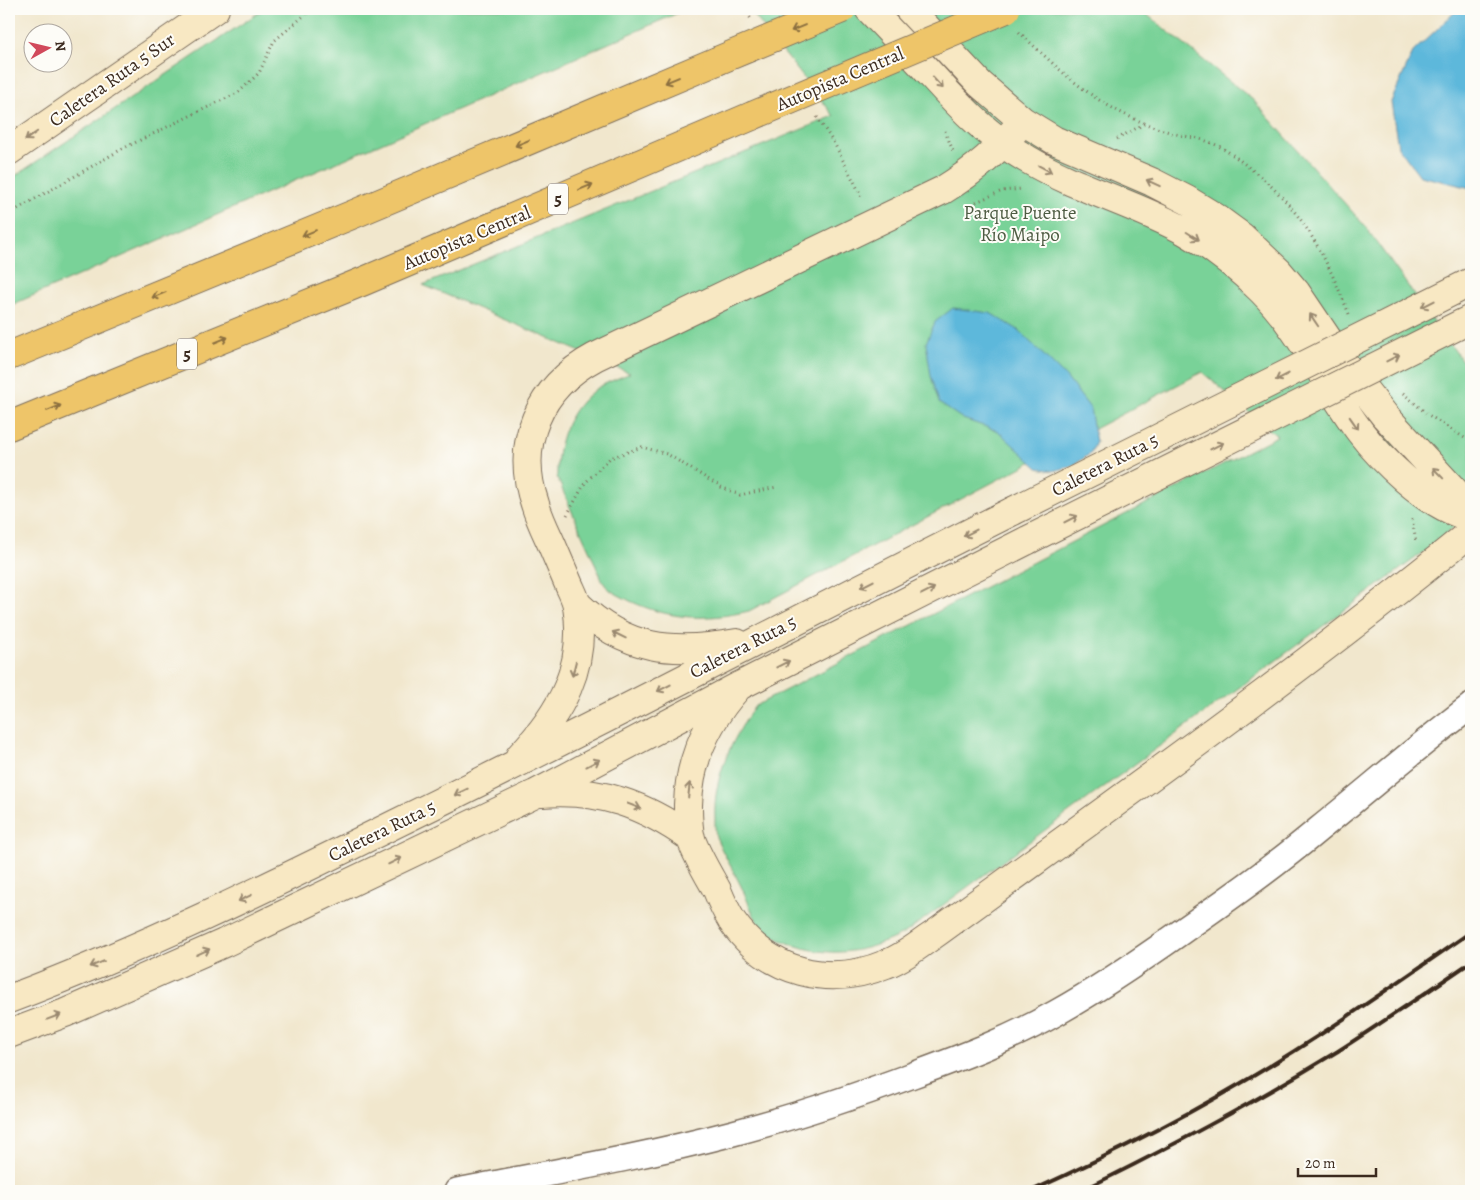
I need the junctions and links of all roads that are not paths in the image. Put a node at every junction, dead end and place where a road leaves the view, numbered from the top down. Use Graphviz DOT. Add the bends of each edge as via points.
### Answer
graph roads {
  1 [pos="215,9"];
  2 [pos="842,9"];
  3 [pos="869,9"];
  4 [pos="909,9"];
  5 [pos="1006,9"];
  6 [pos="1023,121"];
  7 [pos="1003,144"];
  8 [pos="9,151"];
  9 [pos="1471,282"];
  10 [pos="1471,319"];
  11 [pos="9,356"];
  12 [pos="9,426"];
  13 [pos="1471,509"];
  14 [pos="1471,518"];
  15 [pos="1471,532"];
  16 [pos="577,604"];
  17 [pos="769,634"];
  18 [pos="739,686"];
  19 [pos="1471,706"];
  20 [pos="505,771"];
  21 [pos="535,794"];
  22 [pos="691,838"];
  23 [pos="9,999"];
  24 [pos="9,1034"];
  25 [pos="457,1191"];
  1 -- 8 [label="main road, Caletera Ruta 5 Sur, one-way"];
  2 -- 11 [label="highway, one-way, bridge"];
  3 -- 7 [label="main road, one-way" via="961,107"];
  4 -- 6 [label="main road" via="980,84"];
  12 -- 5 [label="highway, Autopista Central / 5, one-way, bridge" via="364,282"];
  6 -- 7 [label="main road"];
  13 -- 6 [label="main road, one-way" via="1385,416 1348,369 1296,292 1241,236 1187,200 1054,140"];
  7 -- 14 [label="main road, one-way" via="1048,172 1153,216 1215,250 1262,291 1292,326 1345,410 1381,456 1435,503"];
  7 -- 16 [label="main road" via="982,164 943,190 595,357 568,375 546,399 538,416 528,451 528,470 546,532"];
  9 -- 17 [label="main road, Caletera Ruta 5, one-way, bridge"];
  18 -- 10 [label="main road, Caletera Ruta 5, one-way, bridge"];
  15 -- 22 [label="main road" via="1234,715 940,931 881,966 850,975 816,975 785,966 755,947 731,920"];
  17 -- 16 [label="main road, one-way" via="711,647 641,644 605,627"];
  16 -- 20 [label="main road, one-way" via="579,644 571,683 548,724"];
  17 -- 20 [label="main road, Caletera Ruta 5, one-way"];
  21 -- 18 [label="main road, Caletera Ruta 5, one-way"];
  22 -- 18 [label="main road, one-way" via="688,815 692,768 710,723"];
  19 -- 25 [label="street" via="1274,865 1223,902 1103,986 1018,1033 837,1102 732,1134"];
  20 -- 23 [label="main road, Caletera Ruta 5, one-way" via="204,917"];
  21 -- 22 [label="main road, one-way" via="578,792 621,800 646,810"];
  24 -- 21 [label="main road, Caletera Ruta 5, one-way" via="224,944"];
}
